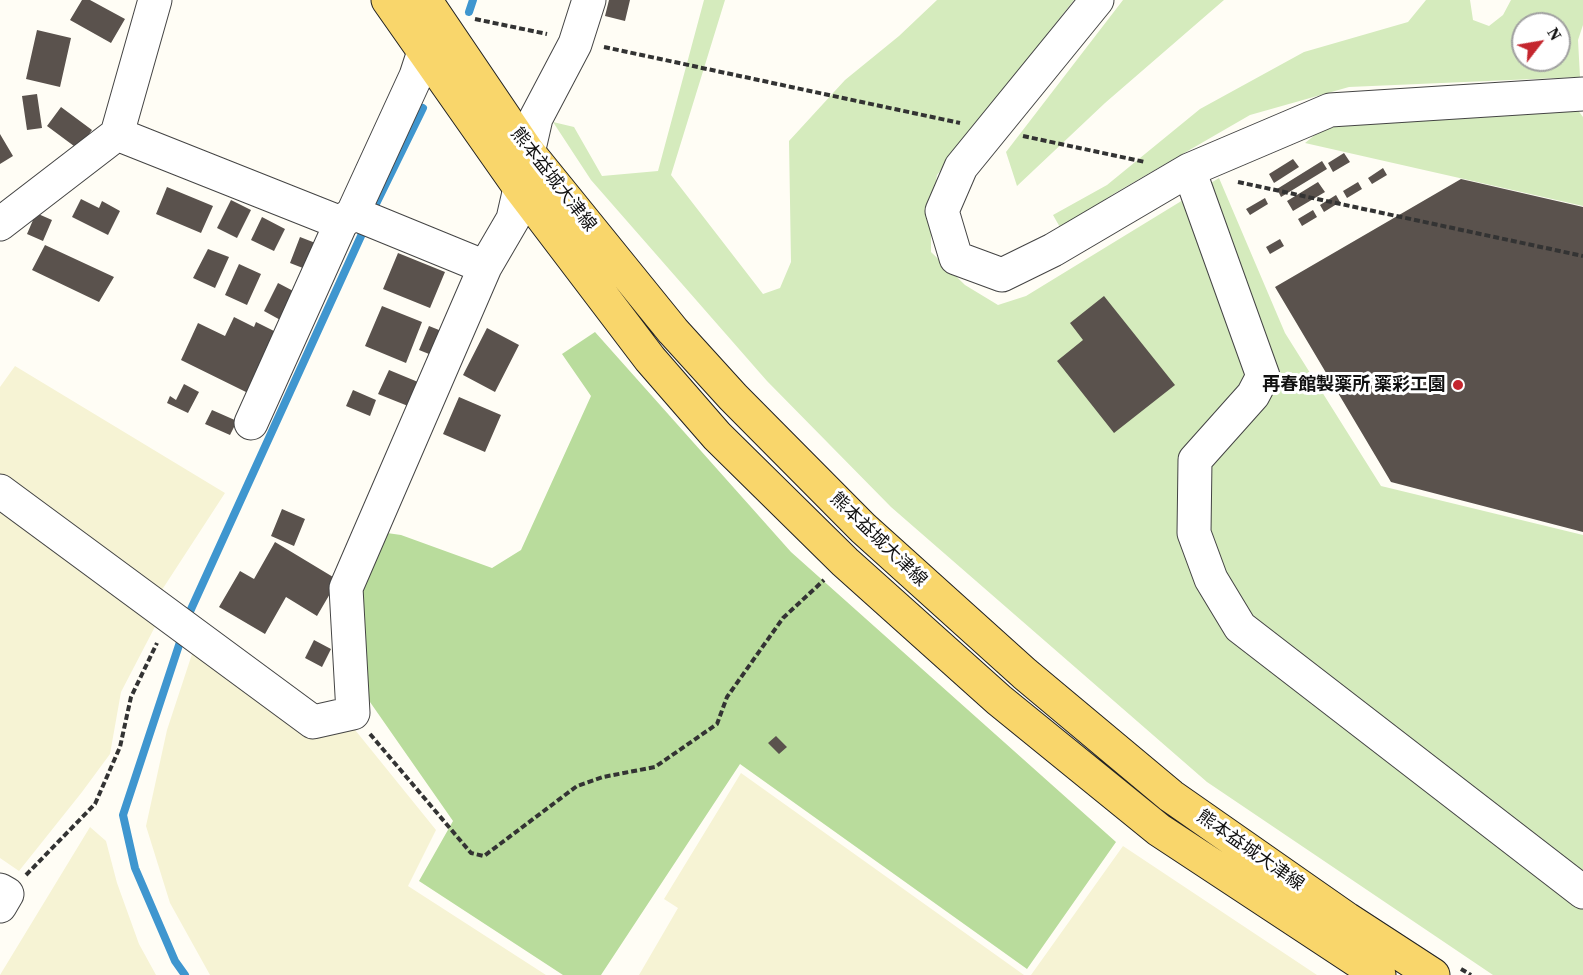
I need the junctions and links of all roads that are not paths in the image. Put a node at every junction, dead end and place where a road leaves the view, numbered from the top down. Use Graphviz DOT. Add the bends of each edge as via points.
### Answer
graph roads {
  1 [pos="155,0"];
  2 [pos="388,0"];
  3 [pos="589,0"];
  4 [pos="1097,0"];
  5 [pos="434,5"];
  6 [pos="425,50"];
  7 [pos="1583,94"];
  8 [pos="117,134"];
  9 [pos="528,152"];
  10 [pos="1189,170"];
  11 [pos="520,188"];
  12 [pos="360,219"];
  13 [pos="0,224"];
  14 [pos="485,267"];
  15 [pos="251,423"];
  16 [pos="0,490"];
  17 [pos="1583,892"];
  18 [pos="1442,969"];
  19 [pos="1379,975"];
  1 -- 8 [label="street"];
  2 -- 6 [label="main road, 熊本益城大津線"];
  3 -- 9 [label="street" via="575,44 536,118"];
  4 -- 10 [label="street" via="961,167 942,211 956,258 1002,275 1053,250"];
  5 -- 6 [label="street"];
  5 -- 9 [label="main road, 熊本益城大津線"];
  6 -- 11 [label="main road, 熊本益城大津線"];
  6 -- 12 [label="street"];
  7 -- 10 [label="street" via="1330,110"];
  8 -- 12 [label="street"];
  8 -- 13 [label="street"];
  9 -- 11 [label="street"];
  9 -- 18 [label="main road, 熊本益城大津線" via="673,331 733,397 888,552 1171,796 1347,920"];
  10 -- 17 [label="street" via="1263,376 1253,395 1195,460 1194,533 1211,579 1240,627"];
  11 -- 14 [label="street" via="513,219"];
  11 -- 19 [label="main road, 熊本益城大津線" via="650,359 717,436 845,562 999,700 1159,830"];
  12 -- 14 [label="street"];
  12 -- 15 [label="street"];
  14 -- 16 [label="street" via="346,588 353,713 313,722"];
}
